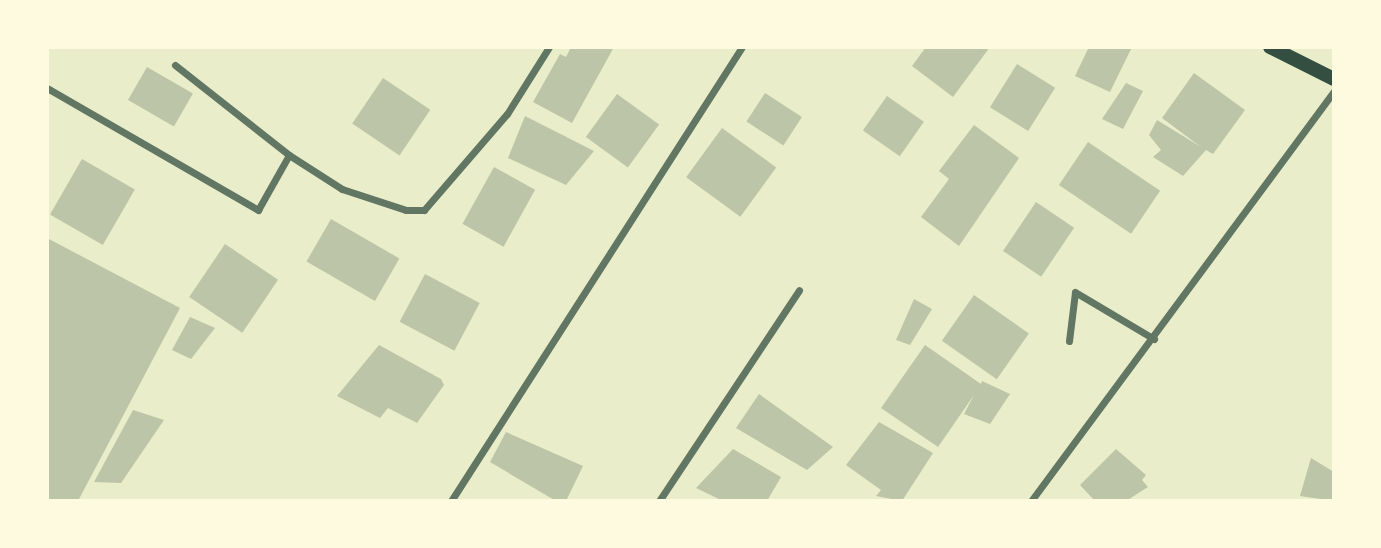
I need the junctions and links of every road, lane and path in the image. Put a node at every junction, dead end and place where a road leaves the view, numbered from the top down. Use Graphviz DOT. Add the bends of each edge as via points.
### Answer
graph roads {
  1 [pos="549,47"];
  2 [pos="742,47"];
  3 [pos="1270,47"];
  4 [pos="175,65"];
  5 [pos="1334,79"];
  6 [pos="47,88"];
  7 [pos="1334,91"];
  8 [pos="289,155"];
  9 [pos="799,290"];
  10 [pos="1154,339"];
  11 [pos="1069,341"];
  12 [pos="451,501"];
  13 [pos="659,501"];
  14 [pos="1031,501"];
  1 -- 8 [label="street" via="507,114 424,210 406,210 342,189"];
  2 -- 12 [label="street"];
  3 -- 5 [label="main road"];
  4 -- 8 [label="street"];
  6 -- 8 [label="street" via="258,210"];
  7 -- 10 [label="street"];
  9 -- 13 [label="street"];
  10 -- 11 [label="street" via="1075,292"];
  10 -- 14 [label="street"];
}
